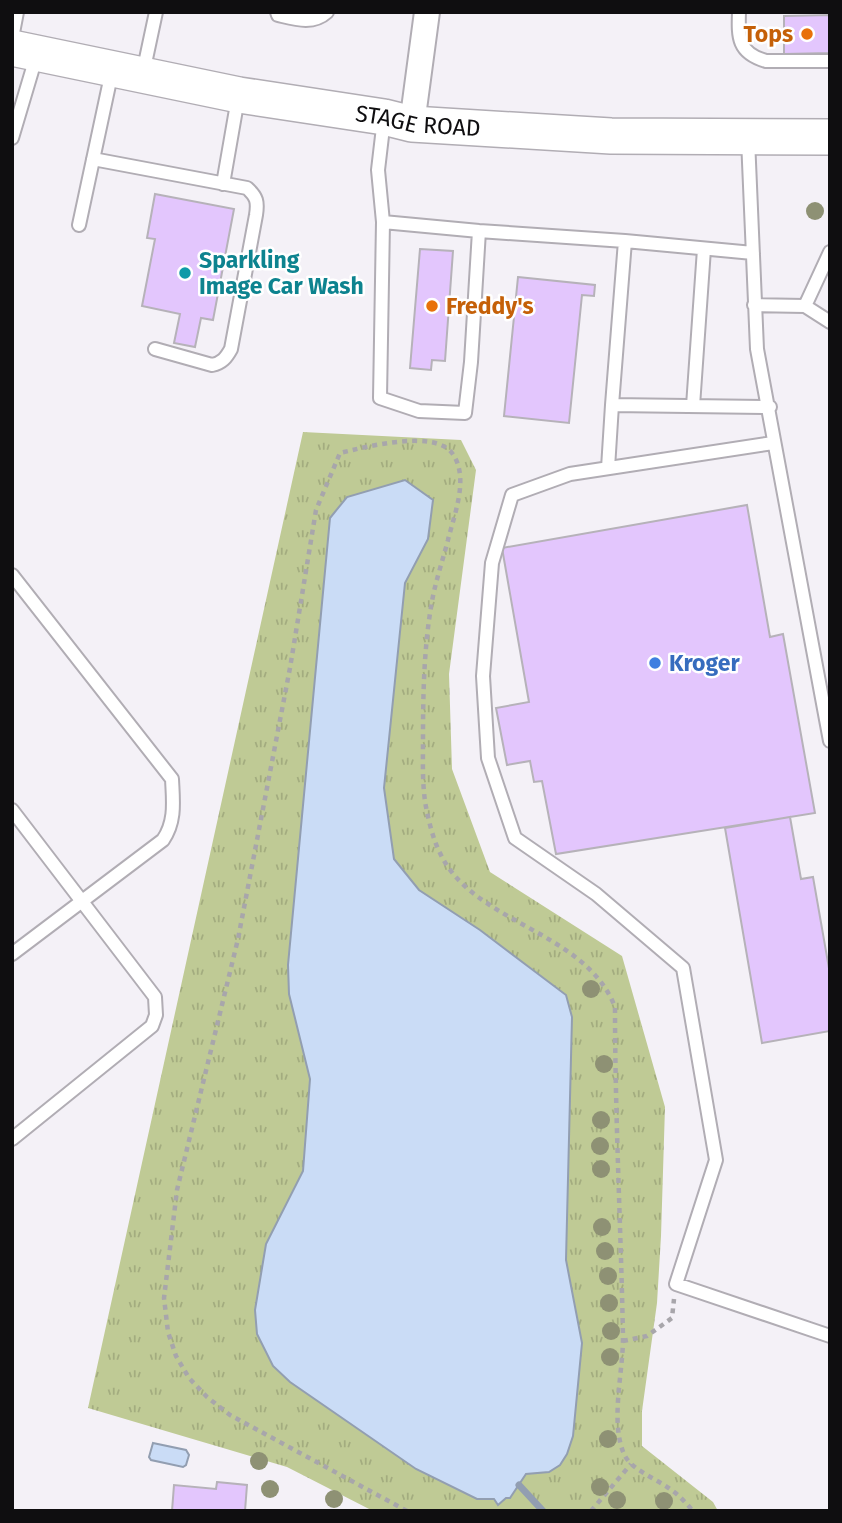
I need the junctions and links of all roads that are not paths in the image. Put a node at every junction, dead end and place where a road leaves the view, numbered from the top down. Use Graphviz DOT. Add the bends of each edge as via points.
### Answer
graph roads {
  1 [pos="17,12"];
  2 [pos="156,12"];
  3 [pos="277,12"];
  4 [pos="327,12"];
  5 [pos="427,12"];
  6 [pos="739,12"];
  7 [pos="21,47"];
  8 [pos="830,61"];
  9 [pos="127,74"];
  10 [pos="239,95"];
  11 [pos="398,120"];
  12 [pos="830,137"];
  13 [pos="12,138"];
  14 [pos="748,138"];
  15 [pos="93,159"];
  16 [pos="223,184"];
  17 [pos="383,222"];
  18 [pos="79,225"];
  19 [pos="479,231"];
  20 [pos="625,240"];
  21 [pos="705,249"];
  22 [pos="753,253"];
  23 [pos="830,253"];
  24 [pos="754,305"];
  25 [pos="805,306"];
  26 [pos="830,323"];
  27 [pos="155,349"];
  28 [pos="612,405"];
  29 [pos="694,406"];
  30 [pos="769,408"];
  31 [pos="773,443"];
  32 [pos="608,468"];
  33 [pos="12,575"];
  34 [pos="830,741"];
  35 [pos="12,810"];
  36 [pos="83,901"];
  37 [pos="12,954"];
  38 [pos="12,1139"];
  39 [pos="830,1336"];
  1 -- 7 [label="lane"];
  2 -- 9 [label="lane"];
  3 -- 4 [label="lane" via="303,21 319,19"];
  5 -- 11 [label="street"];
  6 -- 8 [label="lane" via="741,44 757,58"];
  7 -- 9 [label="main road, STAGE ROAD"];
  7 -- 13 [label="lane"];
  9 -- 10 [label="main road, STAGE ROAD"];
  9 -- 15 [label="lane"];
  10 -- 11 [label="main road, STAGE ROAD"];
  10 -- 16 [label="lane"];
  11 -- 14 [label="main road, STAGE ROAD" via="598,135"];
  11 -- 17 [label="lane" via="378,170"];
  12 -- 14 [label="main road, STAGE ROAD"];
  14 -- 22 [label="lane"];
  15 -- 16 [label="lane"];
  15 -- 18 [label="lane"];
  16 -- 27 [label="lane" via="247,188 258,203 231,349 227,358 212,365"];
  17 -- 19 [label="lane"];
  17 -- 19 [label="lane" via="380,398 419,411 465,413"];
  19 -- 20 [label="lane"];
  20 -- 21 [label="lane"];
  20 -- 28 [label="lane"];
  21 -- 22 [label="lane"];
  21 -- 29 [label="lane"];
  22 -- 24 [label="lane"];
  23 -- 25 [label="lane"];
  24 -- 25 [label="lane"];
  24 -- 30 [label="lane"];
  25 -- 26 [label="lane"];
  28 -- 29 [label="lane"];
  28 -- 32 [label="lane"];
  29 -- 30 [label="lane"];
  30 -- 31 [label="lane"];
  31 -- 32 [label="lane"];
  31 -- 34 [label="lane"];
  32 -- 39 [label="lane" via="570,474 512,495 492,563 483,676 488,758 515,838 596,894 683,968 716,1160 676,1284"];
  33 -- 36 [label="lane" via="172,779 173,818 163,840"];
  35 -- 36 [label="lane"];
  36 -- 37 [label="lane"];
  36 -- 38 [label="lane" via="155,997 156,1016 152,1026"];
}
